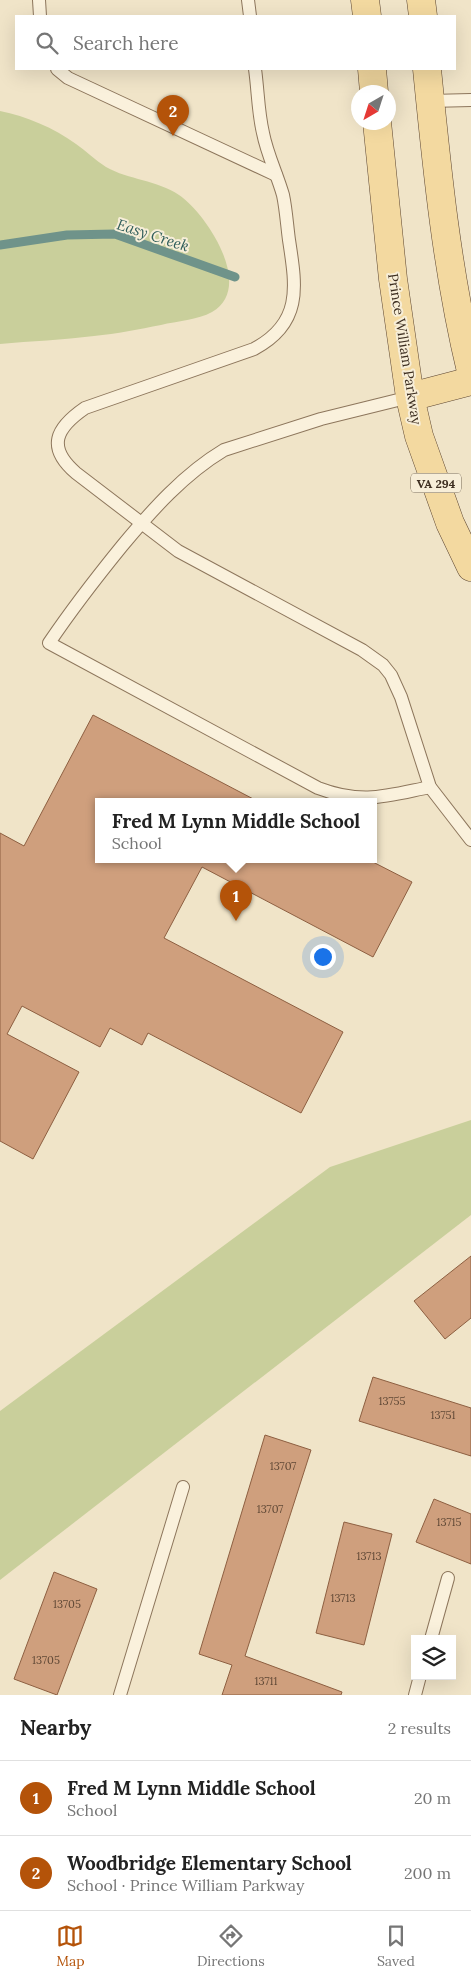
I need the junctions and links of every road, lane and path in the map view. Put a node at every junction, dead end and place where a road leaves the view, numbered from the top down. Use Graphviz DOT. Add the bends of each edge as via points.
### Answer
graph roads {
  1 [pos="39,0"];
  2 [pos="248,0"];
  3 [pos="365,0"];
  4 [pos="421,0"];
  5 [pos="40,15"];
  6 [pos="250,15"];
  7 [pos="367,15"];
  8 [pos="423,15"];
  9 [pos="58,70"];
  10 [pos="256,70"];
  11 [pos="372,70"];
  12 [pos="428,70"];
  13 [pos="373,85"];
  14 [pos="471,100"];
  15 [pos="430,101"];
  16 [pos="378,130"];
  17 [pos="276,175"];
  18 [pos="471,371"];
  19 [pos="471,382"];
  20 [pos="410,397"];
  21 [pos="141,524"];
  22 [pos="471,567"];
  23 [pos="430,787"];
  24 [pos="357,798"];
  25 [pos="370,798"];
  26 [pos="471,840"];
  27 [pos="182,1487"];
  28 [pos="448,1578"];
  29 [pos="432,1635"];
  30 [pos="419,1680"];
  31 [pos="120,1695"];
  32 [pos="415,1695"];
  1 -- 5 [label="lane"];
  2 -- 6 [label="lane"];
  3 -- 7 [label="main road"];
  4 -- 8 [label="main road"];
  9 -- 17 [label="lane" via="68,78"];
  10 -- 17 [label="lane" via="262,132"];
  11 -- 13 [label="main road"];
  12 -- 15 [label="main road"];
  14 -- 15 [label="lane"];
  15 -- 18 [label="main road" via="448,247"];
  16 -- 20 [label="main road, Prince William Parkway / VA 294" via="393,279"];
  17 -- 21 [label="lane" via="283,196 295,299 276,334 254,349 85,408 59,434 56,444 65,464"];
  19 -- 20 [label="main road"];
  20 -- 21 [label="lane" via="224,450 178,485"];
  20 -- 22 [label="main road, Prince William Parkway / VA 294" via="419,436 450,523"];
  21 -- 23 [label="lane" via="192,560 362,650 383,665 401,697"];
  21 -- 24 [label="lane" via="79,599 49,643 318,788"];
  23 -- 25 [label="lane"];
  23 -- 26 [label="lane"];
  27 -- 31 [label="lane"];
  28 -- 29 [label="lane"];
  30 -- 32 [label="lane"];
}
